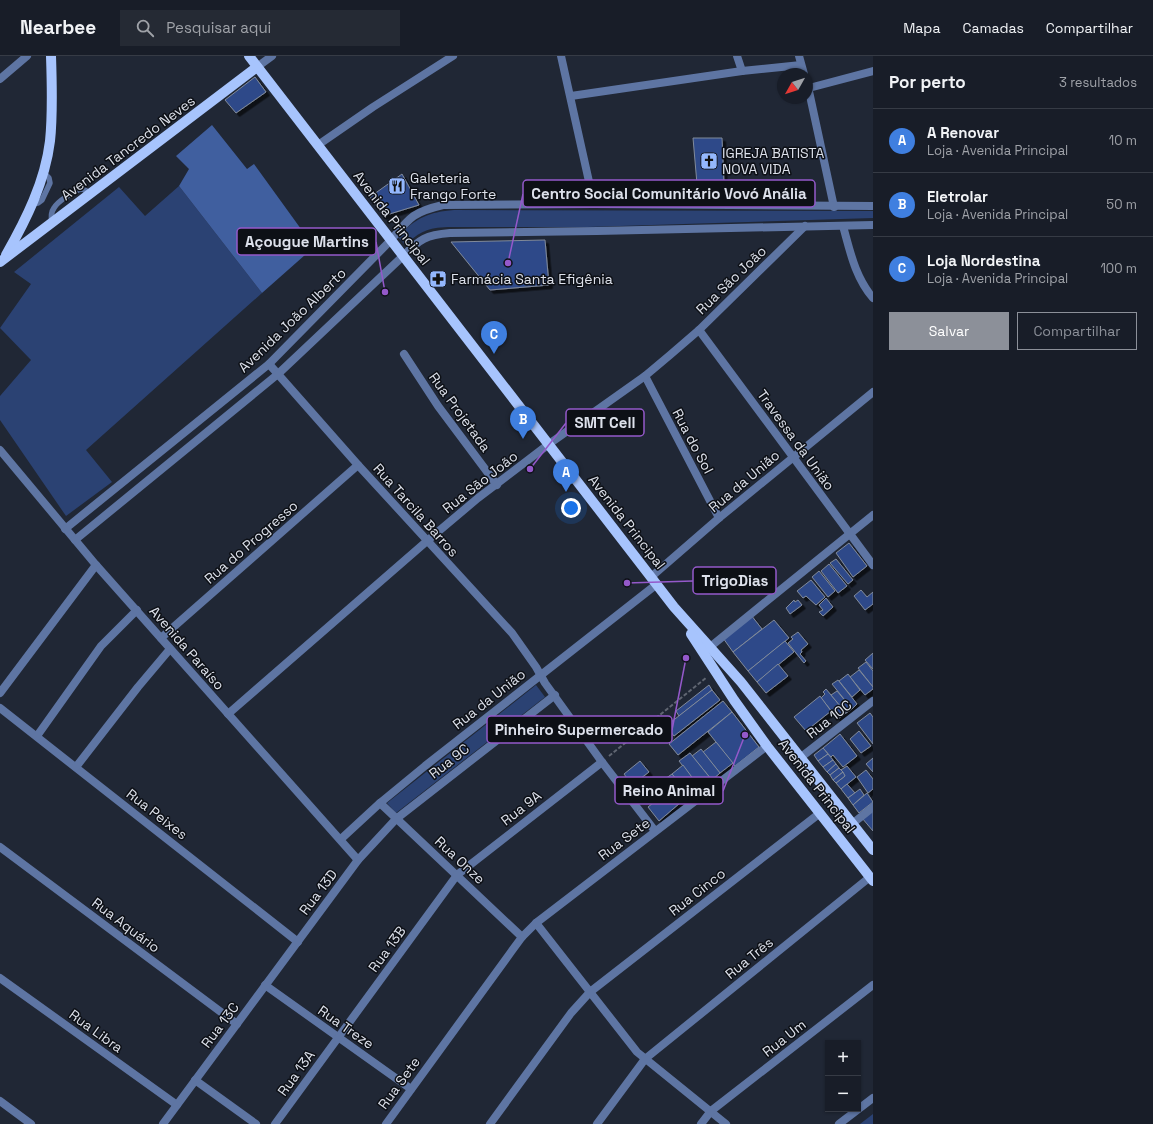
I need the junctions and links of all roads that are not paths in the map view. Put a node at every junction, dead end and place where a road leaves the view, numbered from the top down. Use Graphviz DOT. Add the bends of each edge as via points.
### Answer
graph roads {
  1 [pos="27,56"];
  2 [pos="51,56"];
  3 [pos="249,56"];
  4 [pos="272,56"];
  5 [pos="453,56"];
  6 [pos="561,56"];
  7 [pos="737,56"];
  8 [pos="799,56"];
  9 [pos="801,65"];
  10 [pos="257,67"];
  11 [pos="802,68"];
  12 [pos="742,71"];
  13 [pos="873,71"];
  14 [pos="0,79"];
  15 [pos="813,84"];
  16 [pos="571,96"];
  17 [pos="812,104"];
  18 [pos="318,145"];
  19 [pos="594,204"];
  20 [pos="873,206"];
  21 [pos="834,207"];
  22 [pos="27,215"];
  23 [pos="873,225"];
  24 [pos="805,226"];
  25 [pos="843,226"];
  26 [pos="42,231"];
  27 [pos="391,240"];
  28 [pos="403,256"];
  29 [pos="1,261"];
  30 [pos="873,298"];
  31 [pos="699,330"];
  32 [pos="404,354"];
  33 [pos="270,364"];
  34 [pos="278,374"];
  35 [pos="644,376"];
  36 [pos="873,392"];
  37 [pos="549,444"];
  38 [pos="0,450"];
  39 [pos="793,457"];
  40 [pos="358,465"];
  41 [pos="496,484"];
  42 [pos="873,515"];
  43 [pos="719,518"];
  44 [pos="65,529"];
  45 [pos="849,534"];
  46 [pos="75,540"];
  47 [pos="427,541"];
  48 [pos="96,565"];
  49 [pos="873,565"];
  50 [pos="654,580"];
  51 [pos="674,607"];
  52 [pos="136,610"];
  53 [pos="161,638"];
  54 [pos="710,647"];
  55 [pos="170,649"];
  56 [pos="541,674"];
  57 [pos="0,693"];
  58 [pos="555,695"];
  59 [pos="873,701"];
  60 [pos="0,708"];
  61 [pos="228,714"];
  62 [pos="37,736"];
  63 [pos="767,746"];
  64 [pos="800,758"];
  65 [pos="602,762"];
  66 [pos="76,767"];
  67 [pos="380,803"];
  68 [pos="873,807"];
  69 [pos="820,813"];
  70 [pos="396,818"];
  71 [pos="852,824"];
  72 [pos="655,831"];
  73 [pos="341,839"];
  74 [pos="0,848"];
  75 [pos="873,850"];
  76 [pos="358,860"];
  77 [pos="457,875"];
  78 [pos="871,879"];
  79 [pos="536,923"];
  80 [pos="522,937"];
  81 [pos="298,942"];
  82 [pos="0,978"];
  83 [pos="265,985"];
  84 [pos="873,985"];
  85 [pos="590,992"];
  86 [pos="237,1024"];
  87 [pos="338,1037"];
  88 [pos="645,1059"];
  89 [pos="195,1080"];
  90 [pos="411,1089"];
  91 [pos="873,1098"];
  92 [pos="0,1101"];
  93 [pos="177,1105"];
  94 [pos="711,1111"];
  95 [pos="31,1124"];
  96 [pos="163,1124"];
  97 [pos="256,1124"];
  98 [pos="276,1124"];
  99 [pos="386,1124"];
  100 [pos="490,1124"];
  101 [pos="597,1124"];
  102 [pos="701,1124"];
  103 [pos="726,1124"];
  104 [pos="839,1124"];
  1 -- 14 [label="street"];
  2 -- 22 [label="main road" via="52,108 49,143 43,172"];
  3 -- 10 [label="main road, Avenida Principal"];
  4 -- 10 [label="street, Avenida Tancredo Neves"];
  5 -- 18 [label="street"];
  6 -- 16 [label="street"];
  7 -- 12 [label="street"];
  8 -- 9 [label="street"];
  9 -- 11 [label="street"];
  9 -- 12 [label="street"];
  10 -- 18 [label="main road, Avenida Principal"];
  10 -- 26 [label="main road, Avenida Tancredo Neves"];
  12 -- 16 [label="street"];
  13 -- 15 [label="street"];
  16 -- 19 [label="street"];
  17 -- 21 [label="street"];
  18 -- 27 [label="main road, Avenida Principal"];
  19 -- 21 [label="street, Avenida João Alberto"];
  19 -- 27 [label="street, Avenida João Alberto" via="443,205 409,218"];
  20 -- 21 [label="street, Avenida João Alberto"];
  22 -- 26 [label="main road" via="33,227"];
  22 -- 29 [label="main road"];
  23 -- 25 [label="street, Avenida João Alberto"];
  24 -- 25 [label="street, Avenida João Alberto"];
  24 -- 28 [label="street, Avenida João Alberto" via="436,234 416,243"];
  24 -- 31 [label="street, Rua São João"];
  25 -- 30 [label="street" via="858,275"];
  26 -- 29 [label="main road, Avenida Tancredo Neves"];
  27 -- 28 [label="main road, Avenida Principal"];
  27 -- 33 [label="street, Avenida João Alberto"];
  28 -- 34 [label="street, Avenida João Alberto"];
  28 -- 37 [label="main road, Avenida Principal"];
  31 -- 35 [label="street, Rua São João"];
  31 -- 39 [label="street, Travessa da União"];
  32 -- 41 [label="street, Rua Projetada" via="438,406"];
  33 -- 34 [label="street, Rua Tarcila Barros"];
  33 -- 44 [label="street, Avenida João Alberto"];
  34 -- 40 [label="street, Rua Tarcila Barros"];
  34 -- 46 [label="street, Avenida João Alberto"];
  35 -- 37 [label="street, Rua São João"];
  35 -- 43 [label="street, Rua do Sol"];
  36 -- 39 [label="street, Rua da União"];
  37 -- 41 [label="street, Rua São João"];
  37 -- 50 [label="main road, Avenida Principal"];
  38 -- 44 [label="street, Avenida Paraíso"];
  39 -- 43 [label="street, Rua da União"];
  39 -- 45 [label="street, Travessa da União"];
  40 -- 47 [label="street, Rua Tarcila Barros"];
  40 -- 53 [label="street, Rua do Progresso"];
  41 -- 47 [label="street, Rua São João"];
  42 -- 45 [label="street"];
  43 -- 50 [label="street, Rua da União"];
  44 -- 46 [label="street, Avenida Paraíso"];
  45 -- 49 [label="street, Travessa da União"];
  45 -- 54 [label="street"];
  46 -- 48 [label="street, Avenida Paraíso"];
  47 -- 56 [label="street, Rua Tarcila Barros" via="512,633"];
  47 -- 61 [label="street, Rua São João"];
  48 -- 52 [label="street, Avenida Paraíso"];
  48 -- 57 [label="street"];
  50 -- 51 [label="main road, Avenida Principal"];
  50 -- 56 [label="street, Rua da União"];
  51 -- 54 [label="main road, Avenida Principal"];
  51 -- 63 [label="main road, Avenida Principal"];
  52 -- 53 [label="street, Avenida Paraíso"];
  52 -- 62 [label="street" via="102,646"];
  53 -- 55 [label="street, Avenida Paraíso"];
  54 -- 64 [label="main road, Avenida Principal" via="741,682"];
  55 -- 61 [label="street, Avenida Paraíso"];
  55 -- 66 [label="street"];
  56 -- 58 [label="street, Rua Tarcila Barros"];
  56 -- 67 [label="street, Rua da União"];
  58 -- 65 [label="street, Rua Tarcila Barros"];
  58 -- 70 [label="street, Rua 9C"];
  59 -- 64 [label="street, Rua 10C"];
  60 -- 62 [label="street, Rua Peixes"];
  61 -- 73 [label="street, Avenida Paraíso"];
  62 -- 66 [label="street, Rua Peixes"];
  63 -- 69 [label="main road, Avenida Principal"];
  63 -- 72 [label="street, Rua Sete"];
  64 -- 71 [label="main road, Avenida Principal"];
  65 -- 72 [label="street, Rua Tarcila Barros"];
  65 -- 77 [label="street, Rua 9A"];
  66 -- 81 [label="street, Rua Peixes"];
  67 -- 70 [label="street, Rua Onze"];
  67 -- 73 [label="street, Rua da União"];
  68 -- 71 [label="street"];
  69 -- 78 [label="main road, Avenida Principal"];
  69 -- 85 [label="street, Rua Cinco"];
  70 -- 76 [label="street, Rua 13D"];
  70 -- 77 [label="street, Rua Onze"];
  71 -- 75 [label="main road, Avenida Principal"];
  72 -- 79 [label="street, Rua Sete"];
  73 -- 76 [label="street, Avenida Paraíso"];
  74 -- 86 [label="street, Rua Aquário"];
  76 -- 81 [label="street, Rua 13D"];
  77 -- 80 [label="street, Rua Onze"];
  77 -- 87 [label="street, Rua 13B"];
  78 -- 88 [label="street, Rua Três"];
  79 -- 80 [label="street, Rua Sete"];
  79 -- 85 [label="street"];
  80 -- 90 [label="street, Rua Sete"];
  81 -- 83 [label="street, Rua 13D"];
  82 -- 93 [label="street, Rua Libra"];
  83 -- 86 [label="street, Rua 13C"];
  83 -- 87 [label="street, Rua Treze"];
  84 -- 94 [label="street, Rua Um"];
  85 -- 88 [label="street"];
  85 -- 100 [label="street, Rua Cinco"];
  86 -- 89 [label="street, Rua 13C"];
  87 -- 90 [label="street, Rua Treze"];
  87 -- 98 [label="street, Rua 13A"];
  88 -- 94 [label="street"];
  88 -- 101 [label="street, Rua Três"];
  89 -- 93 [label="street, Rua 13C"];
  89 -- 97 [label="street"];
  90 -- 99 [label="street, Rua Sete"];
  91 -- 104 [label="street"];
  92 -- 95 [label="street"];
  93 -- 96 [label="street, Rua 13C"];
  94 -- 102 [label="street, Rua Um"];
  94 -- 103 [label="street"];
}
